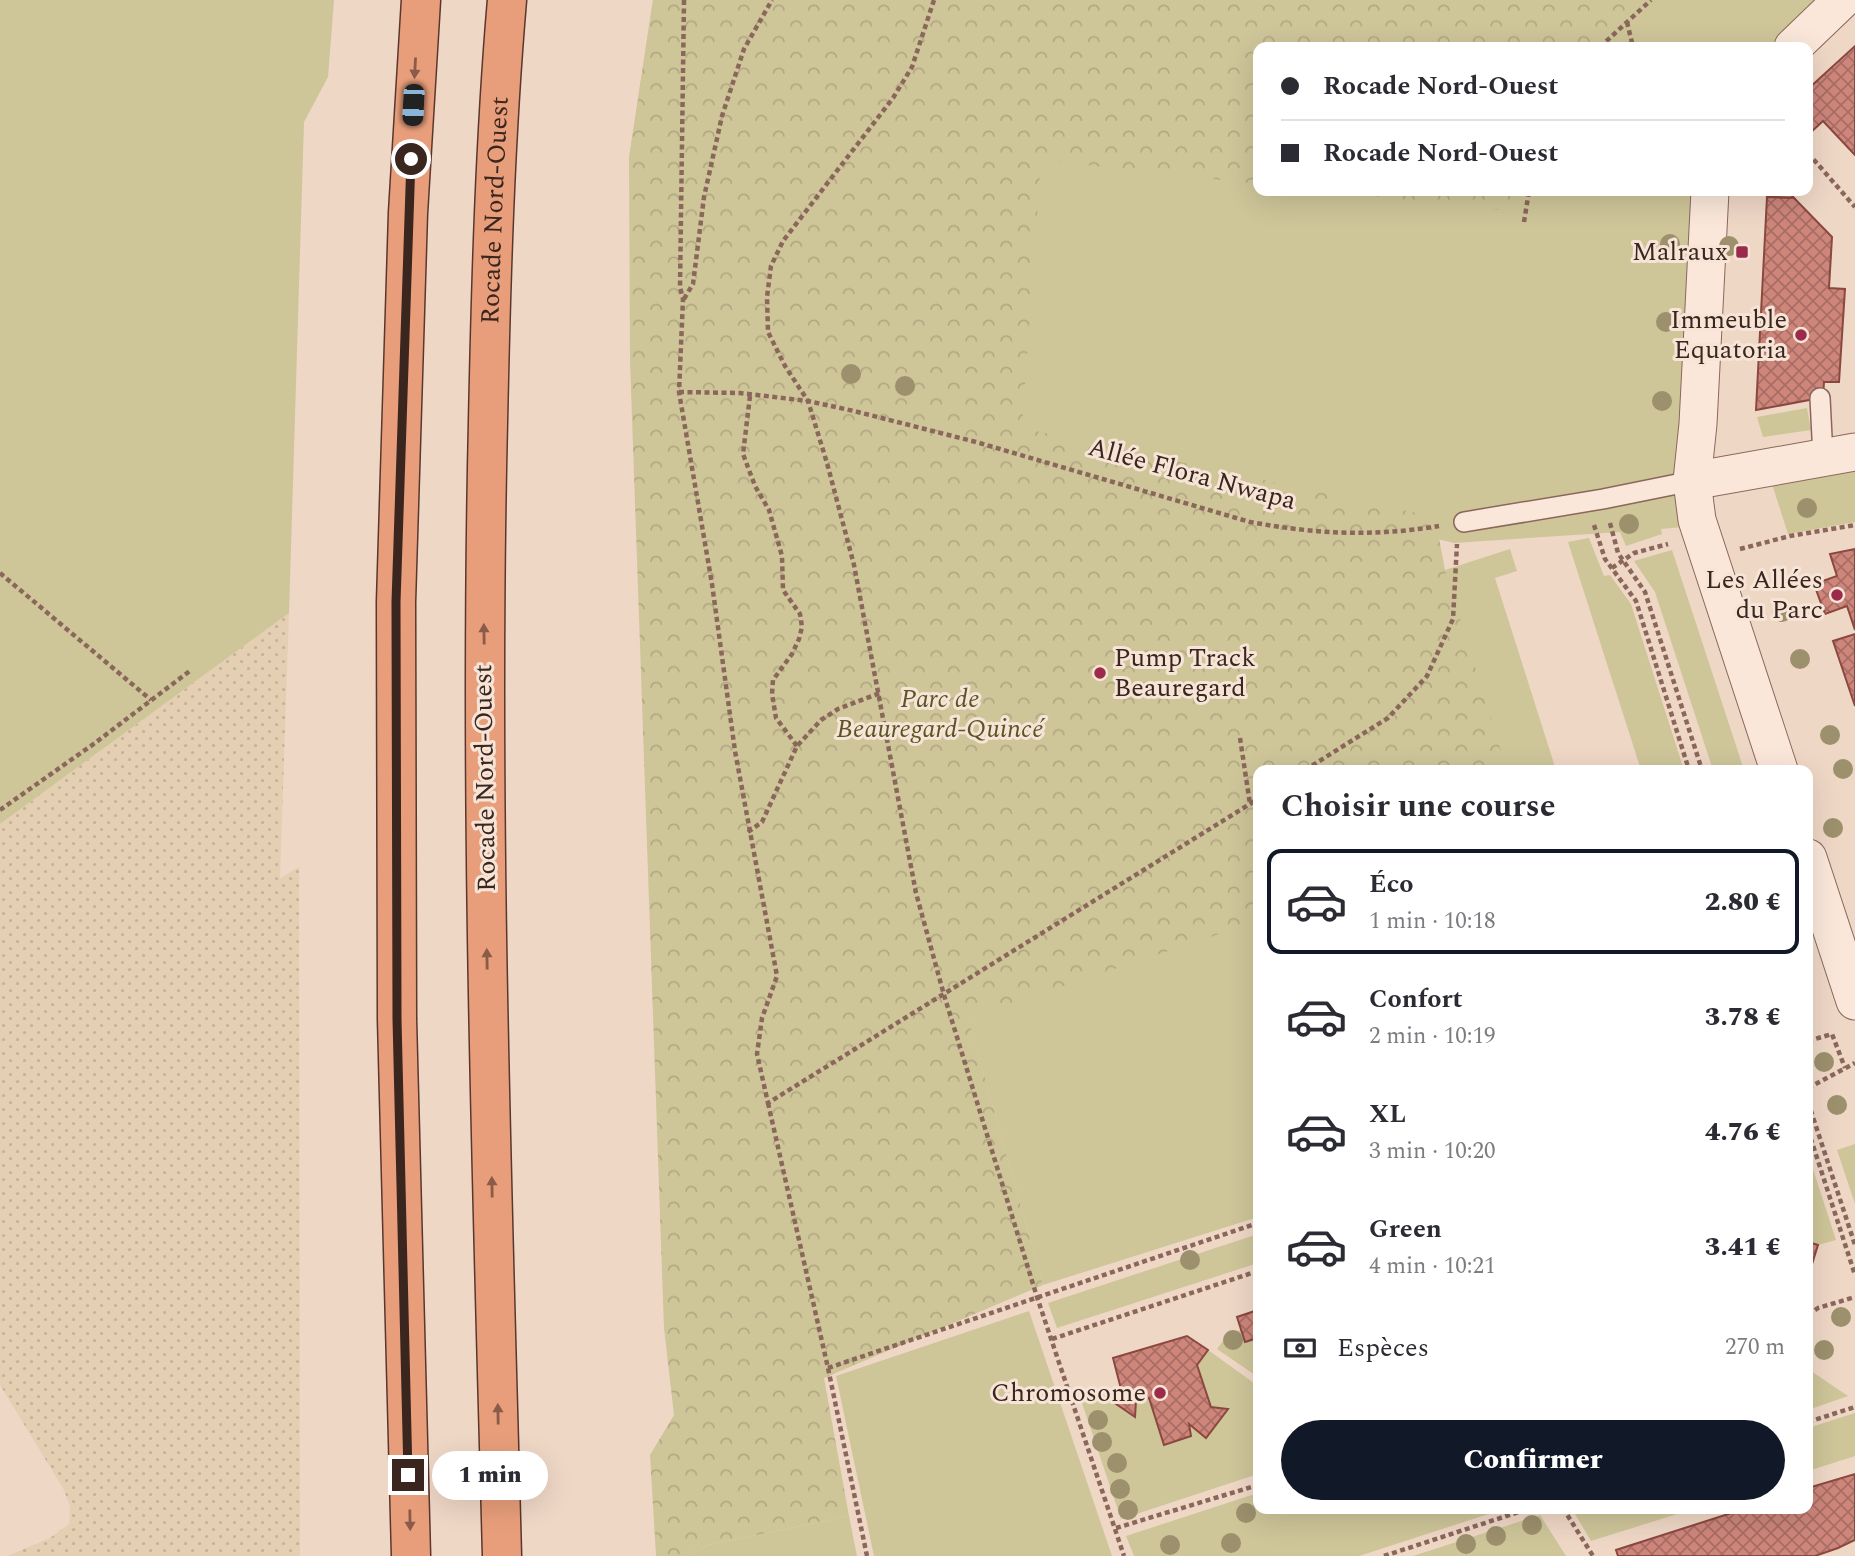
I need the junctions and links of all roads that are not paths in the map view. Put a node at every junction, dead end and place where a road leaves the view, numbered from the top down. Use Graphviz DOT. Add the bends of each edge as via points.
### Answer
graph roads {
  1 [pos="421,0"];
  2 [pos="507,0"];
  3 [pos="1843,0"];
  4 [pos="1798,42"];
  5 [pos="1710,196"];
  6 [pos="1820,398"];
  7 [pos="1839,455"];
  8 [pos="1692,481"];
  9 [pos="1461,522"];
  10 [pos="1777,765"];
  11 [pos="1813,873"];
  12 [pos="1855,1001"];
  13 [pos="411,1556"];
  14 [pos="502,1556"];
  1 -- 13 [label="highway, one-way" via="408,213 396,602 397,1019"];
  14 -- 2 [label="highway, Rocade Nord-Ouest, one-way" via="483,612 493,212"];
  3 -- 4 [label="street"];
  5 -- 8 [label="street"];
  6 -- 7 [label="lane"];
  7 -- 8 [label="street"];
  8 -- 9 [label="lane"];
  8 -- 10 [label="street" via="1697,520"];
  11 -- 12 [label="street"];
}
